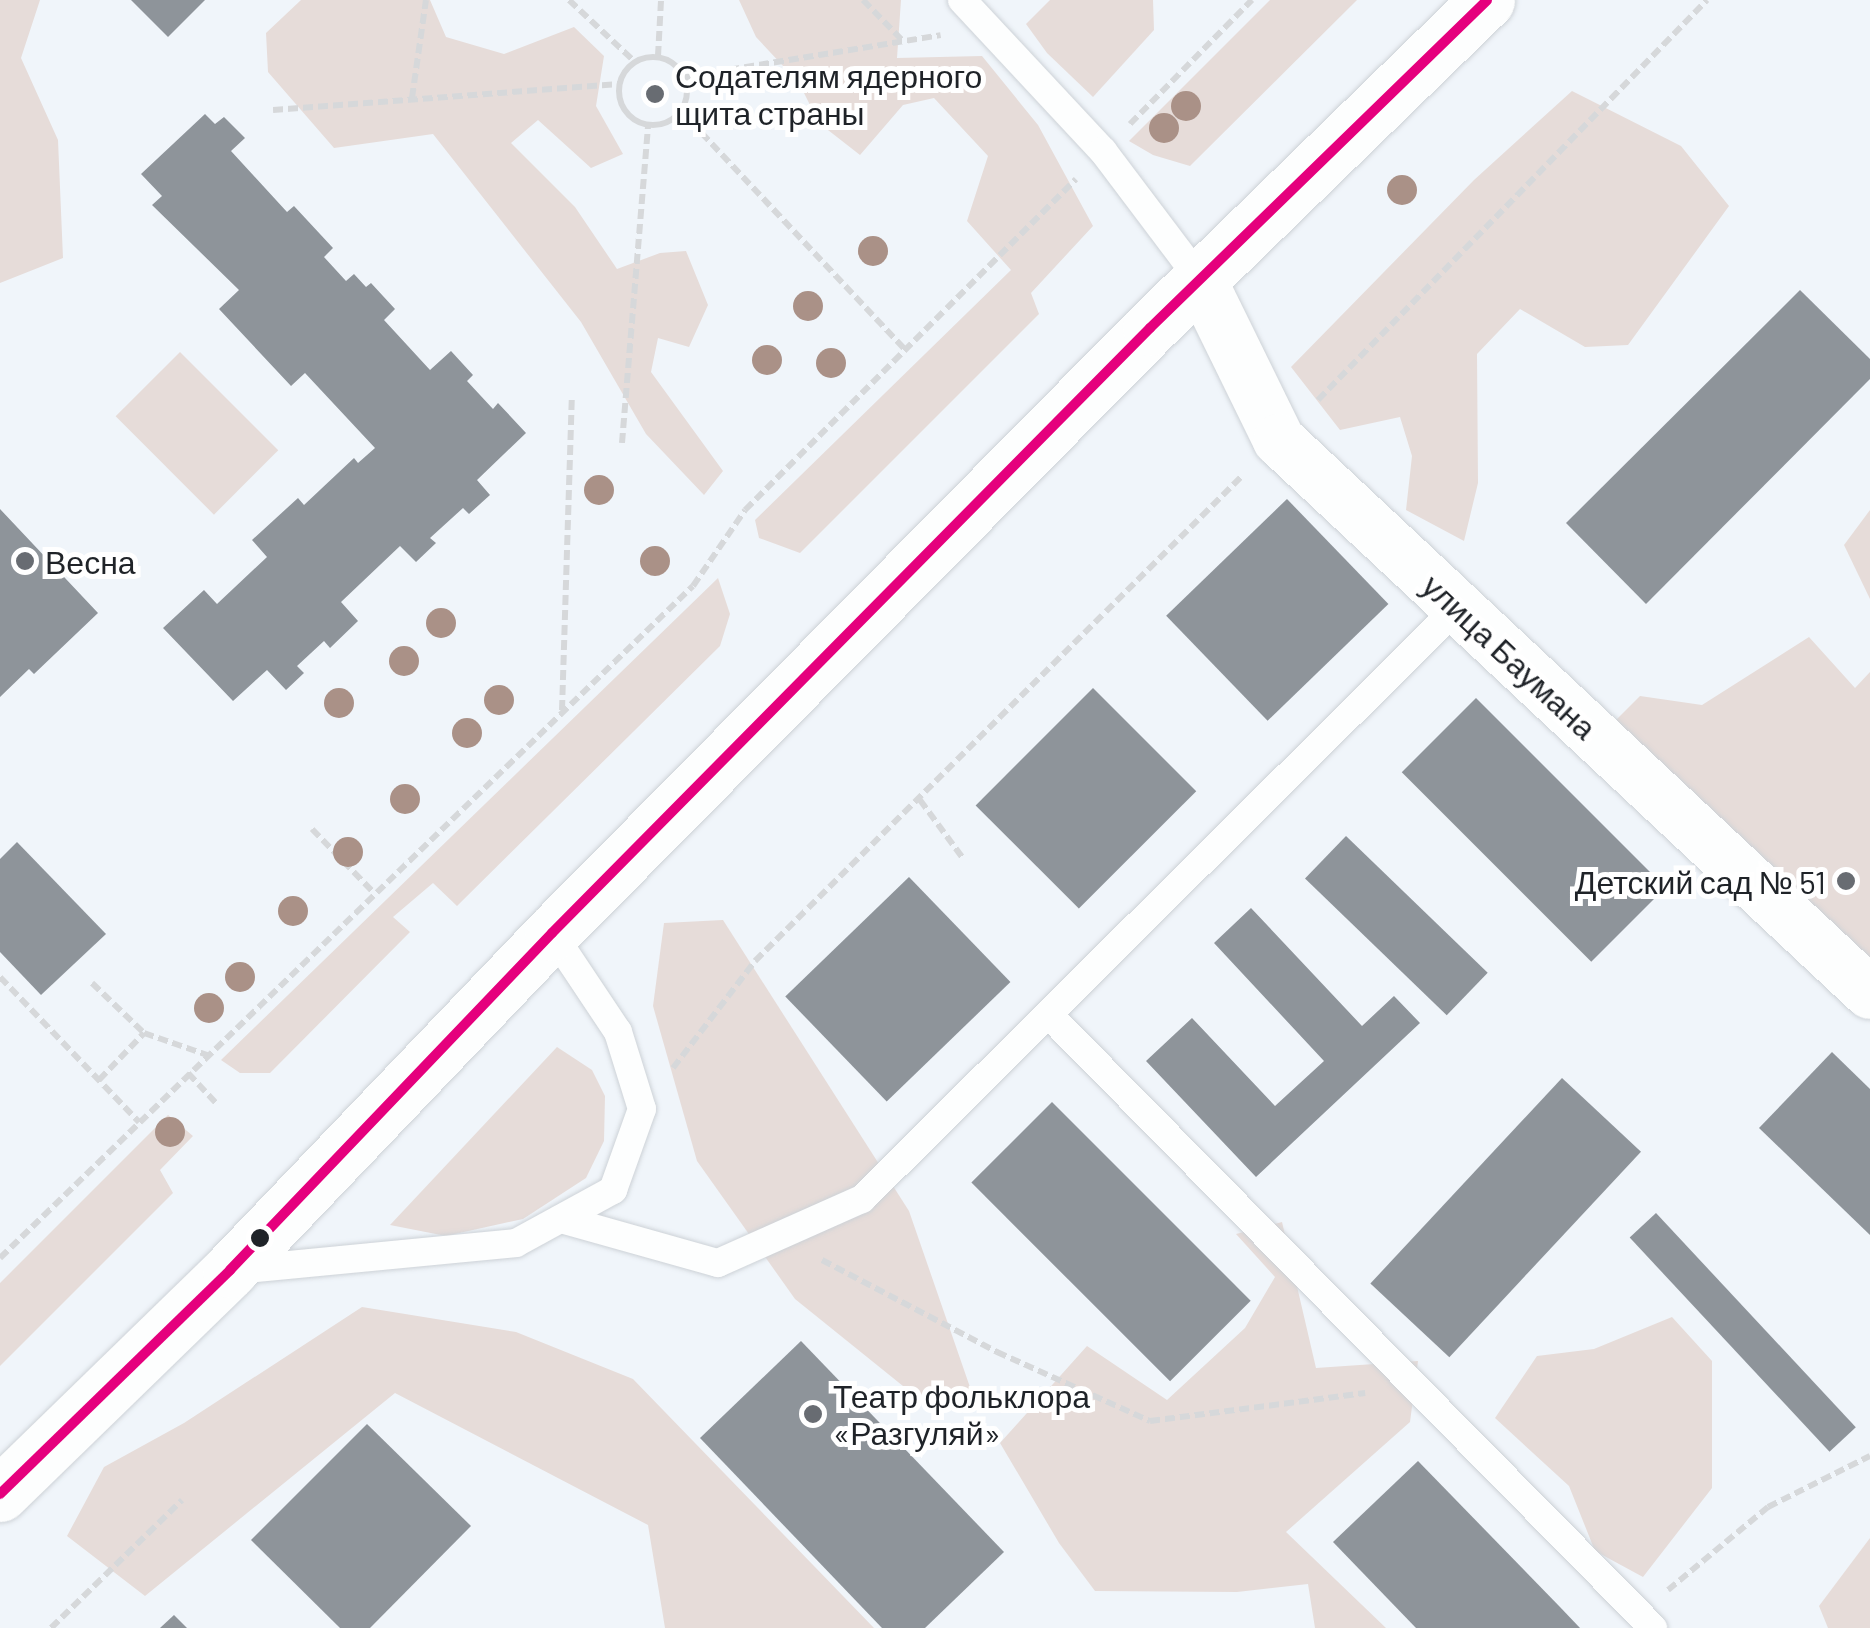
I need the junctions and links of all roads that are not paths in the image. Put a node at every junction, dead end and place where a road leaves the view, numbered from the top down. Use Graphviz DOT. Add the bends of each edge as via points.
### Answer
graph roads {
  1 [pos="962,0"];
  2 [pos="1487,0"];
  3 [pos="1202,281"];
  4 [pos="1458,607"];
  5 [pos="552,933"];
  6 [pos="1870,993"];
  7 [pos="1048,1014"];
  8 [pos="560,1218"];
  9 [pos="230,1270"];
  10 [pos="0,1494"];
  11 [pos="1646,1621"];
  1 -- 3 [label="lane" via="1103,151"];
  2 -- 3 [label="main road"];
  3 -- 4 [label="street, улица Баумана" via="1279,440"];
  3 -- 5 [label="main road"];
  4 -- 6 [label="street, улица Баумана"];
  4 -- 7 [label="lane"];
  5 -- 8 [label="lane" via="618,1032 642,1109 613,1190"];
  5 -- 9 [label="main road"];
  7 -- 8 [label="lane" via="862,1198 718,1264"];
  7 -- 11 [label="lane"];
  8 -- 9 [label="lane" via="516,1243"];
  9 -- 10 [label="main road"];
}
